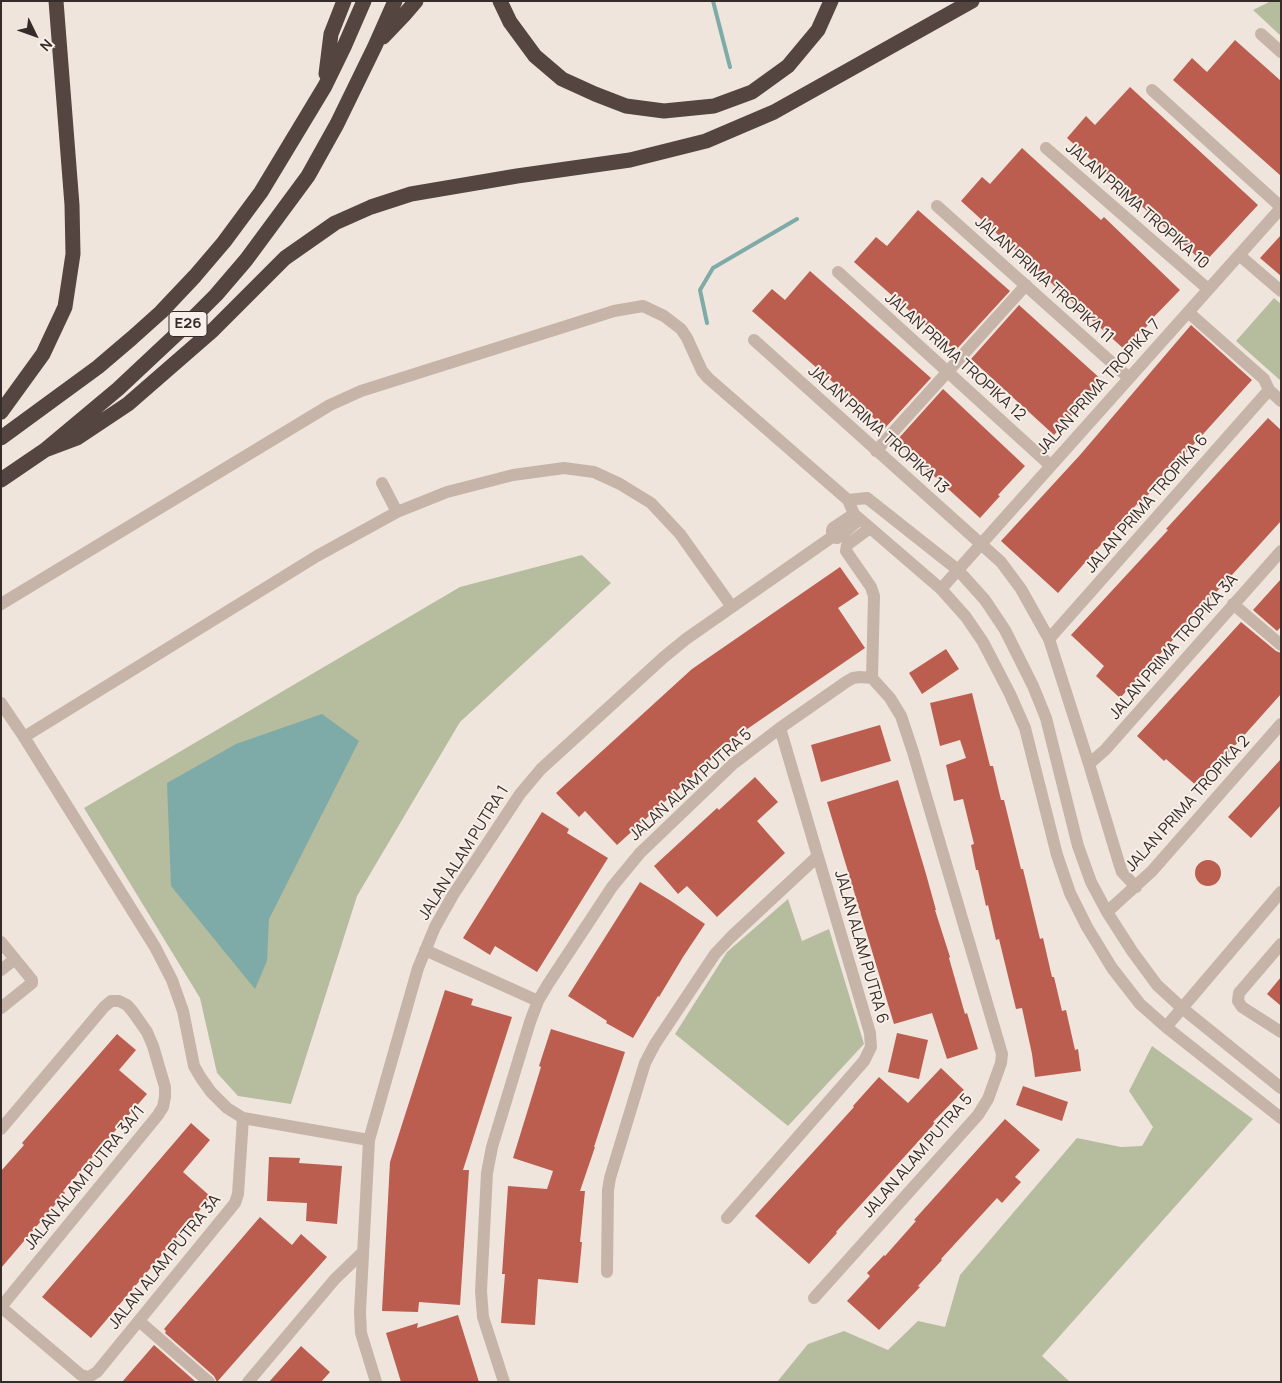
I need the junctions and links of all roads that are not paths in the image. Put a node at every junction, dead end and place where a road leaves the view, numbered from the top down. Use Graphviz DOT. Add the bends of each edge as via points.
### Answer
graph roads {
  1 [pos="56,1"];
  2 [pos="344,1"];
  3 [pos="364,1"];
  4 [pos="395,1"];
  5 [pos="416,1"];
  6 [pos="500,1"];
  7 [pos="831,1"];
  8 [pos="972,1"];
  9 [pos="1261,34"];
  10 [pos="375,46"];
  11 [pos="1281,52"];
  12 [pos="324,86"];
  13 [pos="1152,90"];
  14 [pos="1046,148"];
  15 [pos="937,206"];
  16 [pos="1281,207"];
  17 [pos="1239,255"];
  18 [pos="838,272"];
  19 [pos="1026,285"];
  20 [pos="1208,289"];
  21 [pos="1281,292"];
  22 [pos="1188,312"];
  23 [pos="754,340"];
  24 [pos="948,372"];
  25 [pos="1129,378"];
  26 [pos="1269,390"];
  27 [pos="1281,401"];
  28 [pos="1,412"];
  29 [pos="1,438"];
  30 [pos="45,450"];
  31 [pos="876,451"];
  32 [pos="1051,466"];
  33 [pos="1,480"];
  34 [pos="382,483"];
  35 [pos="848,500"];
  36 [pos="397,512"];
  37 [pos="861,520"];
  38 [pos="981,544"];
  39 [pos="1281,550"];
  40 [pos="958,570"];
  41 [pos="941,589"];
  42 [pos="1,604"];
  43 [pos="1233,604"];
  44 [pos="732,606"];
  45 [pos="1049,640"];
  46 [pos="1281,645"];
  47 [pos="872,678"];
  48 [pos="1,703"];
  49 [pos="1281,724"];
  50 [pos="780,728"];
  51 [pos="24,737"];
  52 [pos="1090,764"];
  53 [pos="818,856"];
  54 [pos="1136,887"];
  55 [pos="1281,892"];
  56 [pos="1112,908"];
  57 [pos="1,942"];
  58 [pos="1281,944"];
  59 [pos="425,950"];
  60 [pos="15,959"];
  61 [pos="1,970"];
  62 [pos="538,1001"];
  63 [pos="1,1008"];
  64 [pos="1182,1008"];
  65 [pos="1166,1027"];
  66 [pos="1281,1032"];
  67 [pos="1281,1088"];
  68 [pos="243,1118"];
  69 [pos="1281,1118"];
  70 [pos="1,1129"];
  71 [pos="369,1140"];
  72 [pos="727,1218"];
  73 [pos="363,1252"];
  74 [pos="607,1272"];
  75 [pos="814,1298"];
  76 [pos="1,1307"];
  77 [pos="139,1321"];
  78 [pos="209,1382"];
  79 [pos="248,1382"];
  80 [pos="376,1382"];
  81 [pos="504,1382"];
  1 -- 28 [label="highway" via="73,254 65,307 43,354"];
  2 -- 12 [label="highway" via="331,34"];
  3 -- 12 [label="highway, E26"];
  4 -- 10 [label="highway, E26"];
  5 -- 10 [label="highway"];
  6 -- 7 [label="highway" via="510,22 535,56 562,79 626,106 664,112 714,106 752,92 788,66 818,30"];
  8 -- 30 [label="highway" via="774,112 706,141 630,160 410,194 335,224 284,258 213,330 128,404 77,438"];
  9 -- 11 [label="street"];
  10 -- 30 [label="highway, E26" via="308,176 246,260 159,352"];
  12 -- 29 [label="highway, E26" via="261,192 195,276 132,338"];
  13 -- 16 [label="street"];
  14 -- 20 [label="street, JALAN PRIMA TROPIKA 10"];
  15 -- 19 [label="street, JALAN PRIMA TROPIKA 11"];
  16 -- 17 [label="street, JALAN PRIMA TROPIKA 7"];
  17 -- 20 [label="street, JALAN PRIMA TROPIKA 7"];
  17 -- 21 [label="street"];
  18 -- 24 [label="street, JALAN PRIMA TROPIKA 12"];
  19 -- 24 [label="street"];
  19 -- 25 [label="street, JALAN PRIMA TROPIKA 11"];
  20 -- 22 [label="street, JALAN PRIMA TROPIKA 7"];
  22 -- 25 [label="street, JALAN PRIMA TROPIKA 7"];
  22 -- 26 [label="street" via="1264,379"];
  23 -- 31 [label="street, JALAN PRIMA TROPIKA 13"];
  24 -- 31 [label="street"];
  24 -- 32 [label="street, JALAN PRIMA TROPIKA 12"];
  25 -- 32 [label="street, JALAN PRIMA TROPIKA 7"];
  26 -- 27 [label="street"];
  26 -- 45 [label="street, JALAN PRIMA TROPIKA 6"];
  30 -- 33 [label="highway, E26"];
  31 -- 38 [label="street, JALAN PRIMA TROPIKA 13"];
  32 -- 38 [label="street, JALAN PRIMA TROPIKA 7"];
  34 -- 36 [label="street"];
  35 -- 37 [label="street"];
  35 -- 40 [label="street" via="867,498"];
  35 -- 42 [label="street" via="708,378 681,329 643,306 614,311 361,391"];
  36 -- 44 [label="street" via="447,492 513,475 564,468 594,472 651,503 680,534"];
  36 -- 51 [label="street" via="317,556"];
  37 -- 41 [label="street"];
  37 -- 44 [label="street, JALAN ALAM PUTRA 1"];
  37 -- 47 [label="street" via="846,551 874,596"];
  38 -- 40 [label="street, JALAN PRIMA TROPIKA 7"];
  38 -- 45 [label="street, JALAN PRIMA TROPIKA 13" via="1001,562 1021,589"];
  39 -- 43 [label="street, JALAN PRIMA TROPIKA 3A"];
  40 -- 41 [label="street, JALAN PRIMA TROPIKA 7"];
  40 -- 56 [label="street" via="985,600 1005,630 1033,686 1046,718 1078,846 1091,882"];
  41 -- 65 [label="street" via="983,642 1025,728 1057,855 1087,927 1112,968 1140,1004"];
  43 -- 46 [label="street"];
  43 -- 52 [label="street, JALAN PRIMA TROPIKA 3A"];
  44 -- 59 [label="street, JALAN ALAM PUTRA 1" via="664,657 542,769 520,794 453,895"];
  45 -- 52 [label="street, JALAN PRIMA TROPIKA 13"];
  47 -- 50 [label="street, JALAN ALAM PUTRA 5" via="853,678"];
  47 -- 75 [label="street, JALAN ALAM PUTRA 5" via="896,706 906,729 1002,1054 988,1100 978,1115"];
  48 -- 51 [label="street"];
  49 -- 54 [label="street, JALAN PRIMA TROPIKA 2"];
  50 -- 53 [label="street, JALAN ALAM PUTRA 6"];
  50 -- 62 [label="street, JALAN ALAM PUTRA 5" via="734,764 640,853 612,886"];
  51 -- 68 [label="street" via="172,980 200,1078 227,1108"];
  52 -- 54 [label="street, JALAN PRIMA TROPIKA 13" via="1122,872"];
  53 -- 72 [label="street, JALAN ALAM PUTRA 6" via="870,1033 871,1047 864,1061"];
  53 -- 74 [label="street" via="715,954 644,1063 610,1178"];
  54 -- 56 [label="street, JALAN PRIMA TROPIKA 2"];
  55 -- 64 [label="street"];
  56 -- 64 [label="street" via="1132,951 1157,985"];
  57 -- 60 [label="street"];
  58 -- 66 [label="street" via="1239,993 1238,1001 1242,1007"];
  59 -- 62 [label="street"];
  59 -- 71 [label="street, JALAN ALAM PUTRA 1"];
  60 -- 61 [label="street"];
  60 -- 63 [label="street" via="32,983"];
  62 -- 81 [label="street, JALAN ALAM PUTRA 5" via="492,1147 487,1174 481,1292 483,1316"];
  64 -- 65 [label="street"];
  64 -- 67 [label="street"];
  65 -- 69 [label="street"];
  68 -- 71 [label="street"];
  68 -- 77 [label="street, JALAN ALAM PUTRA 3A" via="235,1203"];
  70 -- 76 [label="street, JALAN ALAM PUTRA 3A/1" via="104,1007 119,1001 134,1012 153,1046 164,1086 163,1106"];
  71 -- 73 [label="street, JALAN ALAM PUTRA 1"];
  73 -- 79 [label="street" via="335,1279"];
  73 -- 80 [label="street, JALAN ALAM PUTRA 1" via="361,1333"];
  76 -- 77 [label="street, JALAN ALAM PUTRA 3A" via="82,1375 89,1377 97,1372"];
  77 -- 78 [label="street"];
}
